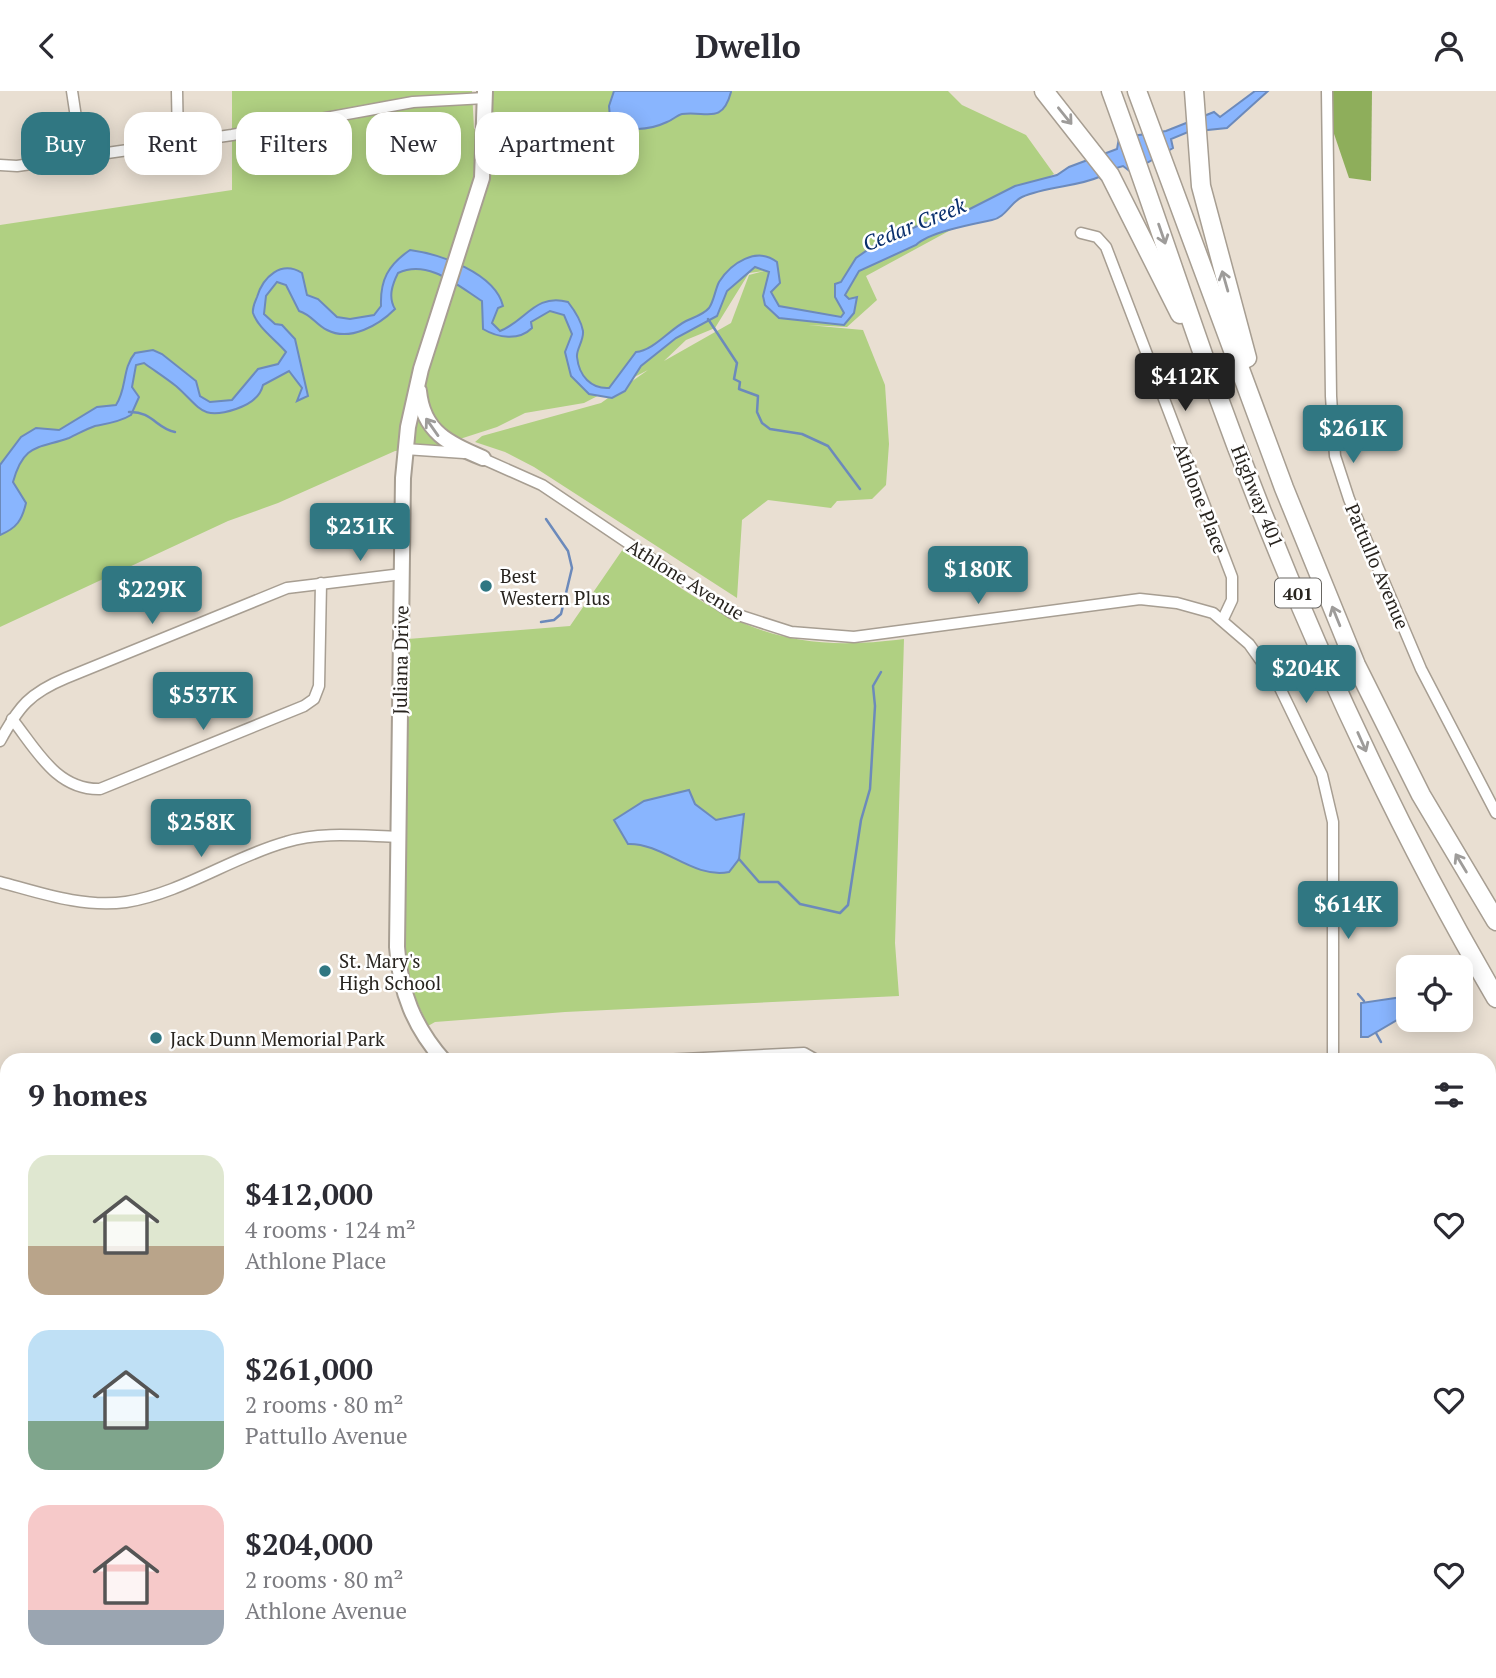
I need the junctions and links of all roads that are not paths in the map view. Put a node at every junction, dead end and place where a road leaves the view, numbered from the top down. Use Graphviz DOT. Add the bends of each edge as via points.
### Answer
graph roads {
  1 [pos="72,91"];
  2 [pos="177,91"];
  3 [pos="1044,91"];
  4 [pos="1111,91"];
  5 [pos="1137,91"];
  6 [pos="1327,91"];
  7 [pos="485,95"];
  8 [pos="1194,95"];
  9 [pos="75,112"];
  10 [pos="177,112"];
  11 [pos="222,135"];
  12 [pos="0,165"];
  13 [pos="21,165"];
  14 [pos="1081,233"];
  15 [pos="421,369"];
  16 [pos="1213,382"];
  17 [pos="405,449"];
  18 [pos="483,458"];
  19 [pos="1283,488"];
  20 [pos="402,574"];
  21 [pos="321,583"];
  22 [pos="1223,619"];
  23 [pos="12,719"];
  24 [pos="0,741"];
  25 [pos="1496,813"];
  26 [pos="398,837"];
  27 [pos="0,882"];
  28 [pos="1496,921"];
  29 [pos="1496,998"];
  30 [pos="438,1053"];
  31 [pos="1333,1053"];
  1 -- 9 [label="street"];
  2 -- 10 [label="street"];
  3 -- 16 [label="highway, one-way" via="1110,174"];
  4 -- 16 [label="highway, Highway 401 / 401, one-way"];
  5 -- 19 [label="highway, Highway 401 / 401"];
  6 -- 25 [label="street, Pattullo Avenue" via="1335,456 1421,670"];
  7 -- 11 [label="street" via="413,102"];
  7 -- 15 [label="street, Juliana Drive" via="482,178"];
  19 -- 8 [label="highway, one-way" via="1208,221 1196,148"];
  12 -- 13 [label="street"];
  14 -- 22 [label="street, Athlone Place" via="1097,237 1106,247 1232,577 1232,600"];
  15 -- 17 [label="street, Juliana Drive"];
  18 -- 15 [label="street, one-way" via="449,444 431,426 420,402"];
  16 -- 29 [label="highway, Highway 401 / 401, one-way" via="1329,669 1391,806"];
  17 -- 18 [label="street, Athlone Avenue"];
  17 -- 20 [label="street, Juliana Drive"];
  18 -- 22 [label="street, Athlone Avenue" via="541,485 732,613 791,632 854,637 1140,599 1194,607"];
  28 -- 19 [label="highway, Highway 401 / 401, one-way" via="1421,795 1356,665"];
  20 -- 21 [label="street"];
  20 -- 26 [label="street, Juliana Drive"];
  21 -- 23 [label="street" via="271,594 49,685 28,699"];
  21 -- 23 [label="street" via="319,686 309,704 100,789 63,781"];
  22 -- 31 [label="street, Athlone Avenue" via="1272,673 1326,789 1333,822"];
  23 -- 24 [label="street"];
  26 -- 27 [label="street" via="296,839 125,902 72,901"];
  26 -- 30 [label="street, Juliana Drive" via="400,977 412,1016"];
}
